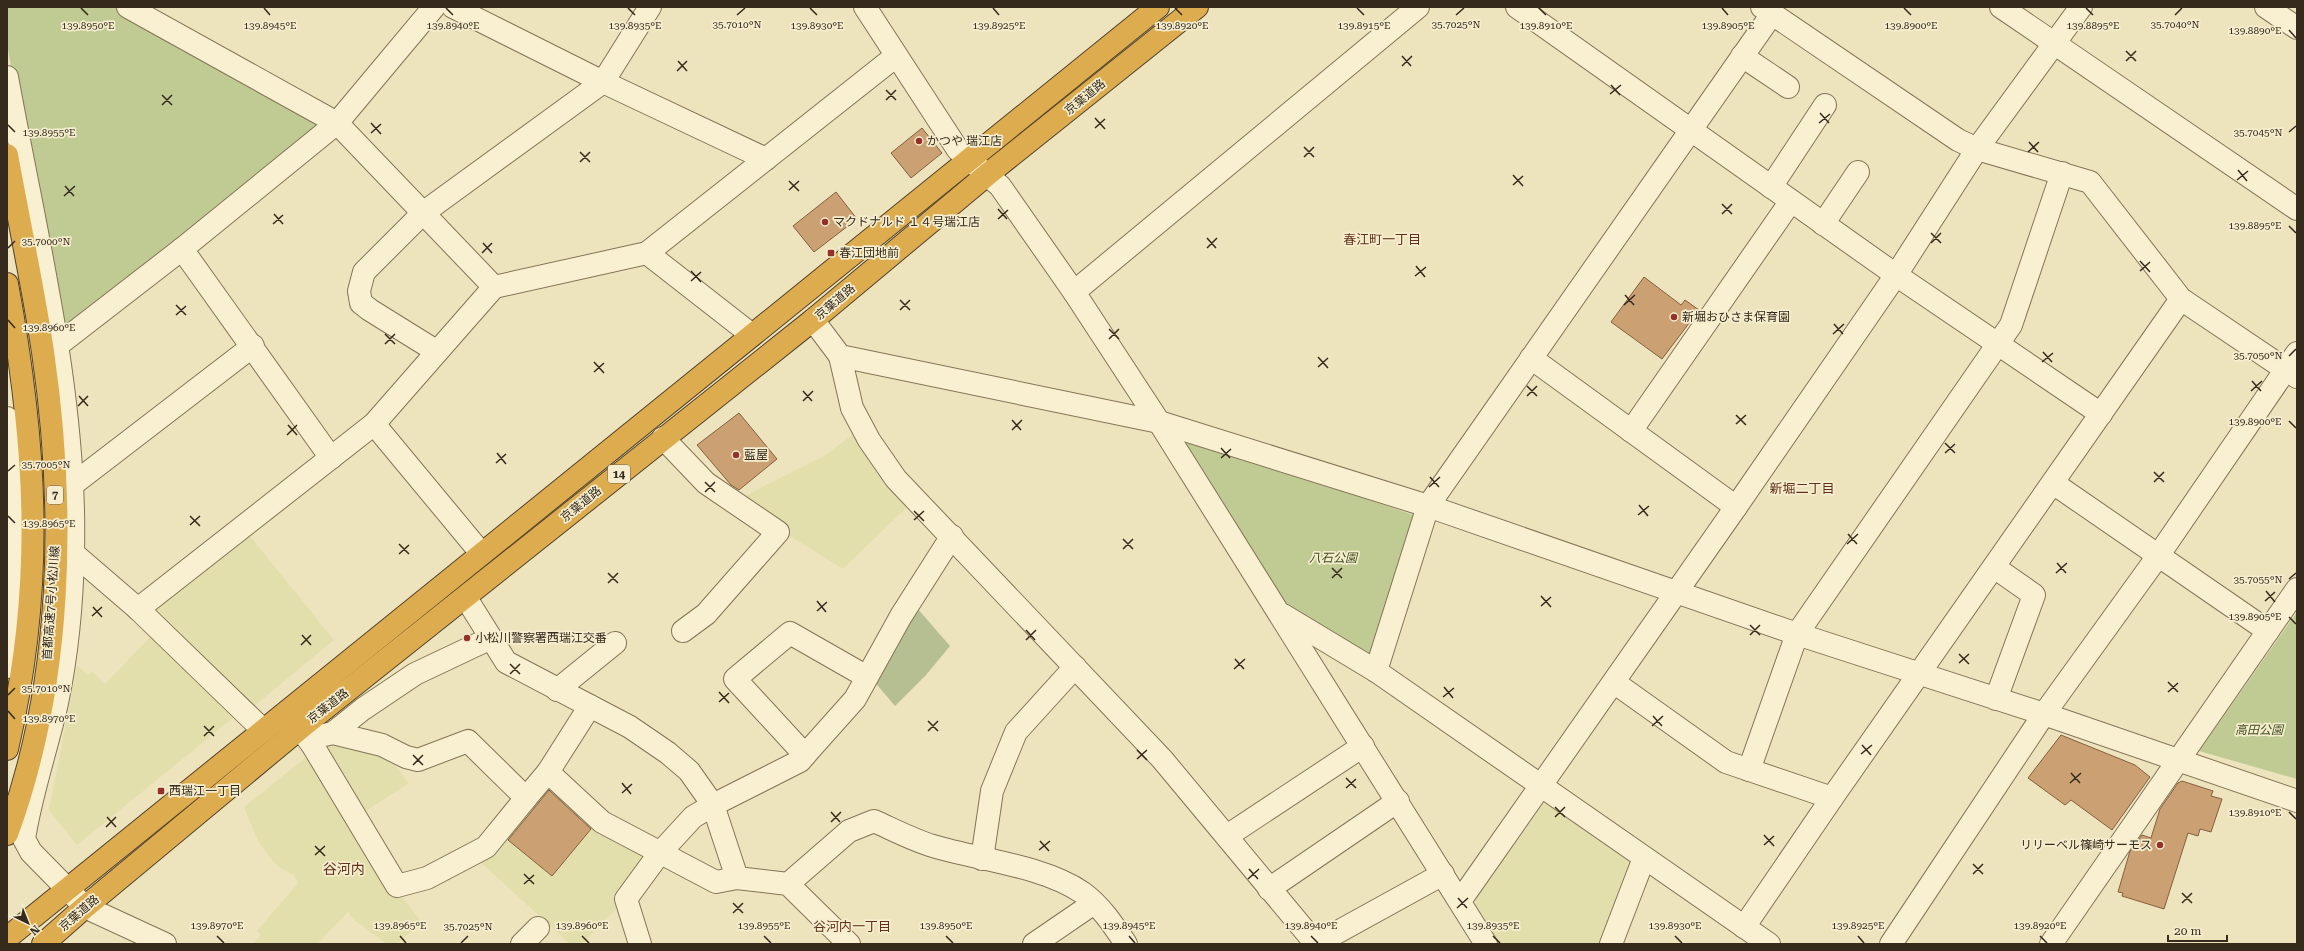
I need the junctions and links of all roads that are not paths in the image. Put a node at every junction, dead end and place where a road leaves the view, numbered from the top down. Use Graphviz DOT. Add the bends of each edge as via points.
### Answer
graph roads {
  1 [pos="128,7"];
  2 [pos="434,7"];
  3 [pos="453,7"];
  4 [pos="650,7"];
  5 [pos="865,7"];
  6 [pos="1158,7"];
  7 [pos="1197,7"];
  8 [pos="1418,7"];
  9 [pos="1517,7"];
  10 [pos="2001,7"];
  11 [pos="2082,7"];
  12 [pos="2266,7"];
  13 [pos="1767,10"];
  14 [pos="2297,28"];
  15 [pos="2053,43"];
  16 [pos="896,56"];
  17 [pos="1742,56"];
  18 [pos="7,77"];
  19 [pos="603,82"];
  20 [pos="1788,87"];
  21 [pos="1825,105"];
  22 [pos="337,123"];
  23 [pos="1690,130"];
  24 [pos="1977,149"];
  25 [pos="7,155"];
  26 [pos="766,159"];
  27 [pos="969,161"];
  28 [pos="1858,172"];
  29 [pos="2062,172"];
  30 [pos="988,174"];
  31 [pos="1771,187"];
  32 [pos="1791,201"];
  33 [pos="2297,209"];
  34 [pos="423,213"];
  35 [pos="1823,224"];
  36 [pos="182,249"];
  37 [pos="647,252"];
  38 [pos="1896,275"];
  39 [pos="7,284"];
  40 [pos="494,287"];
  41 [pos="1074,292"];
  42 [pos="2181,299"];
  43 [pos="813,320"];
  44 [pos="752,336"];
  45 [pos="58,345"];
  46 [pos="1996,345"];
  47 [pos="253,346"];
  48 [pos="436,351"];
  49 [pos="840,356"];
  50 [pos="1531,358"];
  51 [pos="2293,366"];
  52 [pos="2101,414"];
  53 [pos="7,418"];
  54 [pos="1159,422"];
  55 [pos="374,424"];
  56 [pos="1631,431"];
  57 [pos="663,438"];
  58 [pos="331,458"];
  59 [pos="2053,483"];
  60 [pos="72,485"];
  61 [pos="1428,506"];
  62 [pos="1736,507"];
  63 [pos="12,535"];
  64 [pos="952,536"];
  65 [pos="73,553"];
  66 [pos="481,553"];
  67 [pos="2158,556"];
  68 [pos="1994,567"];
  69 [pos="2297,591"];
  70 [pos="1677,593"];
  71 [pos="466,598"];
  72 [pos="138,609"];
  73 [pos="1279,612"];
  74 [pos="683,631"];
  75 [pos="2268,631"];
  76 [pos="1797,634"];
  77 [pos="491,638"];
  78 [pos="615,643"];
  79 [pos="7,667"];
  80 [pos="1075,667"];
  81 [pos="1376,671"];
  82 [pos="1920,673"];
  83 [pos="867,677"];
  84 [pos="1615,683"];
  85 [pos="557,690"];
  86 [pos="1996,699"];
  87 [pos="590,706"];
  88 [pos="2044,714"];
  89 [pos="302,727"];
  90 [pos="263,730"];
  91 [pos="333,733"];
  92 [pos="1363,746"];
  93 [pos="7,750"];
  94 [pos="806,755"];
  95 [pos="2178,761"];
  96 [pos="1749,770"];
  97 [pos="548,772"];
  98 [pos="1540,787"];
  99 [pos="526,798"];
  100 [pos="1832,798"];
  101 [pos="1398,801"];
  102 [pos="2297,801"];
  103 [pos="713,805"];
  104 [pos="7,834"];
  105 [pos="1227,836"];
  106 [pos="659,854"];
  107 [pos="1644,858"];
  108 [pos="982,859"];
  109 [pos="1443,874"];
  110 [pos="737,878"];
  111 [pos="788,884"];
  112 [pos="1269,889"];
  113 [pos="66,890"];
  114 [pos="1460,901"];
  115 [pos="1094,903"];
  116 [pos="85,907"];
  117 [pos="538,928"];
  118 [pos="1744,928"];
  119 [pos="7,938"];
  120 [pos="635,942"];
  121 [pos="43,944"];
  122 [pos="165,944"];
  123 [pos="522,944"];
  124 [pos="848,944"];
  125 [pos="1034,944"];
  126 [pos="1126,944"];
  127 [pos="1316,944"];
  128 [pos="1486,944"];
  129 [pos="1612,944"];
  130 [pos="1768,944"];
  131 [pos="1891,944"];
  132 [pos="2051,944"];
  1 -- 22 [label="street"];
  2 -- 22 [label="street"];
  3 -- 19 [label="street"];
  4 -- 19 [label="street"];
  5 -- 16 [label="street"];
  6 -- 27 [label="highway, 京葉道路 / 14"];
  7 -- 30 [label="highway, 京葉道路 / 14"];
  8 -- 41 [label="street"];
  9 -- 23 [label="street"];
  10 -- 15 [label="street"];
  11 -- 15 [label="street"];
  12 -- 14 [label="street"];
  13 -- 17 [label="street"];
  13 -- 24 [label="street" via="1958,140"];
  15 -- 24 [label="street"];
  15 -- 33 [label="street"];
  16 -- 26 [label="street"];
  16 -- 27 [label="street" via="958,150"];
  17 -- 20 [label="street"];
  17 -- 23 [label="street"];
  18 -- 45 [label="street"];
  19 -- 26 [label="street"];
  19 -- 34 [label="street"];
  21 -- 31 [label="street"];
  22 -- 34 [label="street"];
  22 -- 36 [label="street"];
  23 -- 31 [label="street"];
  23 -- 50 [label="street"];
  24 -- 29 [label="street"];
  24 -- 38 [label="street"];
  25 -- 104 [label="highway, 首都高速7号小松川線 / 7" via="43,353 51,423 56,564 51,633 41,703 26,771"];
  26 -- 37 [label="street"];
  27 -- 30 [label="street"];
  27 -- 44 [label="highway, 京葉道路 / 14"];
  28 -- 35 [label="street"];
  29 -- 42 [label="street" via="2090,182"];
  29 -- 46 [label="street" via="2011,326"];
  30 -- 41 [label="street" via="1000,186"];
  30 -- 43 [label="highway, 京葉道路 / 14"];
  31 -- 32 [label="street"];
  32 -- 35 [label="street"];
  32 -- 56 [label="street"];
  34 -- 40 [label="street"];
  34 -- 48 [label="street" via="364,272 359,291 361,303"];
  35 -- 38 [label="street"];
  36 -- 45 [label="street"];
  36 -- 47 [label="street"];
  37 -- 40 [label="street"];
  37 -- 44 [label="street"];
  38 -- 46 [label="street"];
  38 -- 62 [label="street"];
  39 -- 93 [label="highway, 首都高速7号小松川線 / 7" via="29,425 33,565 28,632 18,700"];
  40 -- 48 [label="street"];
  41 -- 54 [label="street"];
  42 -- 51 [label="street"];
  42 -- 52 [label="street"];
  43 -- 49 [label="street"];
  43 -- 57 [label="highway, 京葉道路 / 14"];
  44 -- 66 [label="highway, 京葉道路 / 14"];
  45 -- 60 [label="street"];
  46 -- 52 [label="street"];
  46 -- 76 [label="street"];
  47 -- 58 [label="street"];
  47 -- 60 [label="street"];
  48 -- 55 [label="street"];
  49 -- 54 [label="street"];
  49 -- 64 [label="street" via="852,408 869,440 896,479"];
  50 -- 56 [label="street"];
  50 -- 61 [label="street"];
  51 -- 67 [label="street"];
  52 -- 59 [label="street"];
  53 -- 63 [label="street" via="16,473"];
  54 -- 61 [label="street"];
  54 -- 73 [label="street"];
  55 -- 58 [label="street"];
  55 -- 66 [label="street"];
  56 -- 62 [label="street"];
  57 -- 71 [label="highway, 京葉道路 / 14"];
  57 -- 74 [label="street" via="706,483 778,532 706,614"];
  58 -- 72 [label="street"];
  59 -- 67 [label="street"];
  59 -- 68 [label="street"];
  60 -- 65 [label="street"];
  61 -- 70 [label="street"];
  61 -- 81 [label="street"];
  62 -- 70 [label="street"];
  63 -- 79 [label="street" via="17,588"];
  64 -- 80 [label="street" via="1004,596"];
  64 -- 83 [label="street" via="901,616"];
  65 -- 72 [label="street"];
  65 -- 113 [label="street" via="68,629 57,700 24,839 31,852"];
  66 -- 90 [label="highway, 京葉道路 / 14"];
  67 -- 75 [label="street"];
  67 -- 88 [label="street"];
  68 -- 82 [label="street"];
  68 -- 86 [label="street" via="2034,595"];
  69 -- 75 [label="street"];
  70 -- 76 [label="street"];
  70 -- 84 [label="street"];
  71 -- 77 [label="street"];
  71 -- 89 [label="highway, 京葉道路 / 14"];
  72 -- 90 [label="street"];
  73 -- 81 [label="street"];
  73 -- 92 [label="street"];
  75 -- 95 [label="street"];
  76 -- 82 [label="street"];
  76 -- 96 [label="street"];
  77 -- 85 [label="street" via="506,662"];
  77 -- 91 [label="street" via="415,674"];
  78 -- 85 [label="street"];
  80 -- 105 [label="street" via="1162,760"];
  80 -- 108 [label="street" via="1016,732 992,791"];
  81 -- 98 [label="street"];
  82 -- 86 [label="street"];
  82 -- 100 [label="street"];
  83 -- 94 [label="street" via="855,699"];
  83 -- 94 [label="street" via="790,633 735,679"];
  84 -- 96 [label="street" via="1726,762"];
  84 -- 98 [label="street"];
  85 -- 87 [label="street"];
  86 -- 88 [label="street"];
  87 -- 97 [label="street"];
  87 -- 103 [label="street" via="630,727 668,753 689,771"];
  88 -- 95 [label="street"];
  88 -- 131 [label="street"];
  89 -- 91 [label="street" via="320,736"];
  89 -- 99 [label="street" via="397,886 427,878 486,847"];
  89 -- 116 [label="highway, 京葉道路 / 14"];
  90 -- 113 [label="highway, 京葉道路 / 14"];
  91 -- 99 [label="street" via="382,745 418,760 468,741"];
  92 -- 101 [label="street"];
  92 -- 105 [label="street"];
  94 -- 103 [label="street" via="800,761"];
  95 -- 102 [label="street"];
  95 -- 132 [label="street"];
  96 -- 100 [label="street"];
  97 -- 99 [label="street"];
  97 -- 106 [label="street" via="602,822"];
  98 -- 107 [label="street"];
  98 -- 114 [label="street"];
  100 -- 118 [label="street"];
  101 -- 109 [label="street"];
  101 -- 112 [label="street"];
  103 -- 106 [label="street" via="693,817"];
  103 -- 110 [label="street"];
  105 -- 112 [label="street"];
  106 -- 110 [label="street" via="716,882"];
  106 -- 120 [label="street" via="626,900"];
  107 -- 118 [label="street"];
  107 -- 129 [label="street"];
  108 -- 111 [label="street" via="932,846 874,822 849,831"];
  108 -- 115 [label="street" via="1048,875 1083,893"];
  109 -- 114 [label="street"];
  109 -- 127 [label="street"];
  110 -- 111 [label="street"];
  111 -- 124 [label="street"];
  112 -- 127 [label="street"];
  113 -- 116 [label="street"];
  113 -- 119 [label="highway, 京葉道路 / 14"];
  114 -- 128 [label="street"];
  115 -- 125 [label="street"];
  115 -- 126 [label="street"];
  116 -- 121 [label="highway, 京葉道路 / 14"];
  116 -- 122 [label="street"];
  117 -- 123 [label="street"];
  118 -- 130 [label="street"];
}
